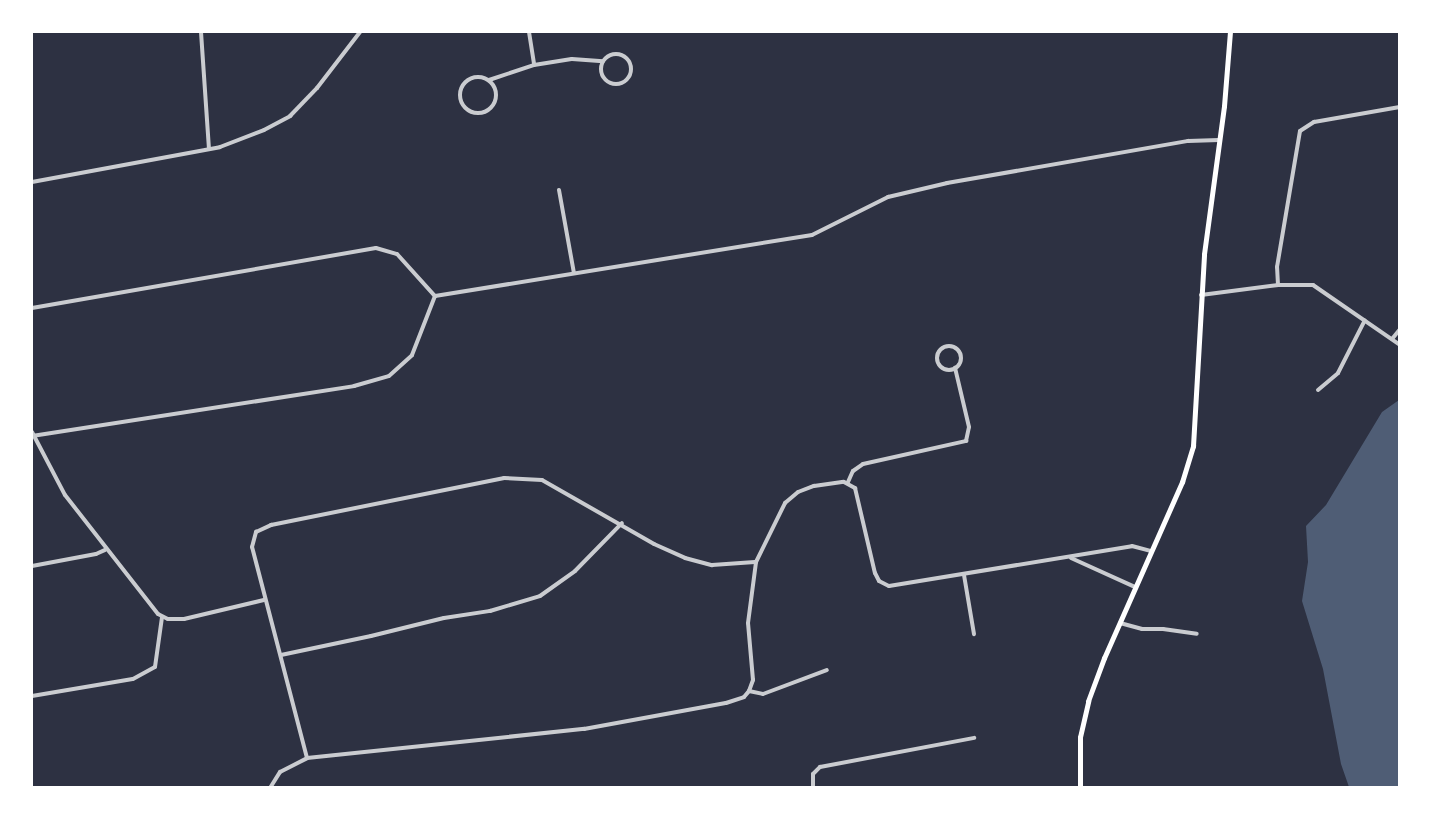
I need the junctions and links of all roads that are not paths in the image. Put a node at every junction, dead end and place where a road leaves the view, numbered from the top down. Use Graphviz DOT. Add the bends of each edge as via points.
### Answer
graph roads {
  1 [pos="201,32"];
  2 [pos="360,32"];
  3 [pos="529,32"];
  4 [pos="1230,32"];
  5 [pos="603,61"];
  6 [pos="534,65"];
  7 [pos="489,80"];
  8 [pos="1400,107"];
  9 [pos="1220,140"];
  10 [pos="209,149"];
  11 [pos="32,182"];
  12 [pos="559,190"];
  13 [pos="574,273"];
  14 [pos="1278,285"];
  15 [pos="1201,295"];
  16 [pos="435,296"];
  17 [pos="32,308"];
  18 [pos="1365,320"];
  19 [pos="1400,329"];
  20 [pos="1392,339"];
  21 [pos="1400,345"];
  22 [pos="955,368"];
  23 [pos="1318,390"];
  24 [pos="32,434"];
  25 [pos="848,482"];
  26 [pos="622,523"];
  27 [pos="105,550"];
  28 [pos="1151,551"];
  29 [pos="1071,558"];
  30 [pos="756,562"];
  31 [pos="32,566"];
  32 [pos="964,575"];
  33 [pos="1135,588"];
  34 [pos="264,600"];
  35 [pos="162,617"];
  36 [pos="1120,623"];
  37 [pos="974,634"];
  38 [pos="1197,634"];
  39 [pos="281,655"];
  40 [pos="827,670"];
  41 [pos="750,692"];
  42 [pos="32,696"];
  43 [pos="974,738"];
  44 [pos="307,758"];
  45 [pos="270,788"];
  46 [pos="813,788"];
  47 [pos="1080,788"];
  1 -- 10 [label="street"];
  2 -- 10 [label="street" via="290,116 253,135"];
  3 -- 6 [label="street"];
  4 -- 9 [label="main road"];
  5 -- 5 [label="street" via="601,69 607,81 620,84 628,79 632,66 624,55 615,53"];
  5 -- 6 [label="street" via="572,59"];
  6 -- 7 [label="street"];
  7 -- 7 [label="street" via="475,77 464,84 460,97 467,109 481,112 492,105 496,92"];
  8 -- 14 [label="street" via="1314,122 1300,130 1277,267"];
  9 -- 13 [label="street" via="1188,141 954,182 888,197 812,235"];
  9 -- 15 [label="main road"];
  10 -- 11 [label="street"];
  12 -- 13 [label="street"];
  13 -- 16 [label="street"];
  14 -- 15 [label="street"];
  14 -- 18 [label="street" via="1317,286"];
  15 -- 28 [label="main road" via="1193,446 1181,485"];
  16 -- 17 [label="street" via="398,254 376,248"];
  16 -- 24 [label="street" via="412,356 389,376 354,386"];
  18 -- 20 [label="street"];
  18 -- 23 [label="street" via="1338,373"];
  19 -- 20 [label="street"];
  20 -- 21 [label="street"];
  22 -- 22 [label="street" via="960,363 959,353 952,347 944,348 938,354 939,364 947,370"];
  22 -- 25 [label="street" via="969,427 966,441 863,464 853,471"];
  24 -- 27 [label="street" via="65,495"];
  25 -- 30 [label="street" via="814,486 793,495 782,507"];
  25 -- 32 [label="street" via="855,488 879,580 895,586"];
  26 -- 30 [label="street" via="654,544 698,563"];
  26 -- 34 [label="street" via="542,480 504,478 271,525 256,532 252,547"];
  26 -- 39 [label="street" via="574,571 540,596 490,611"];
  27 -- 31 [label="street"];
  27 -- 35 [label="street"];
  28 -- 29 [label="street" via="1132,546"];
  28 -- 33 [label="main road"];
  29 -- 32 [label="street"];
  29 -- 33 [label="street"];
  30 -- 41 [label="street" via="748,623 753,676"];
  32 -- 37 [label="street"];
  33 -- 36 [label="main road"];
  34 -- 35 [label="street" via="190,618"];
  34 -- 39 [label="street"];
  35 -- 42 [label="street" via="155,667 133,679"];
  36 -- 38 [label="street"];
  36 -- 47 [label="main road" via="1083,719"];
  39 -- 44 [label="street"];
  40 -- 41 [label="street" via="763,694"];
  41 -- 44 [label="street" via="726,703 584,729"];
  43 -- 46 [label="street" via="823,766 813,774"];
  44 -- 45 [label="street" via="280,772"];
}
